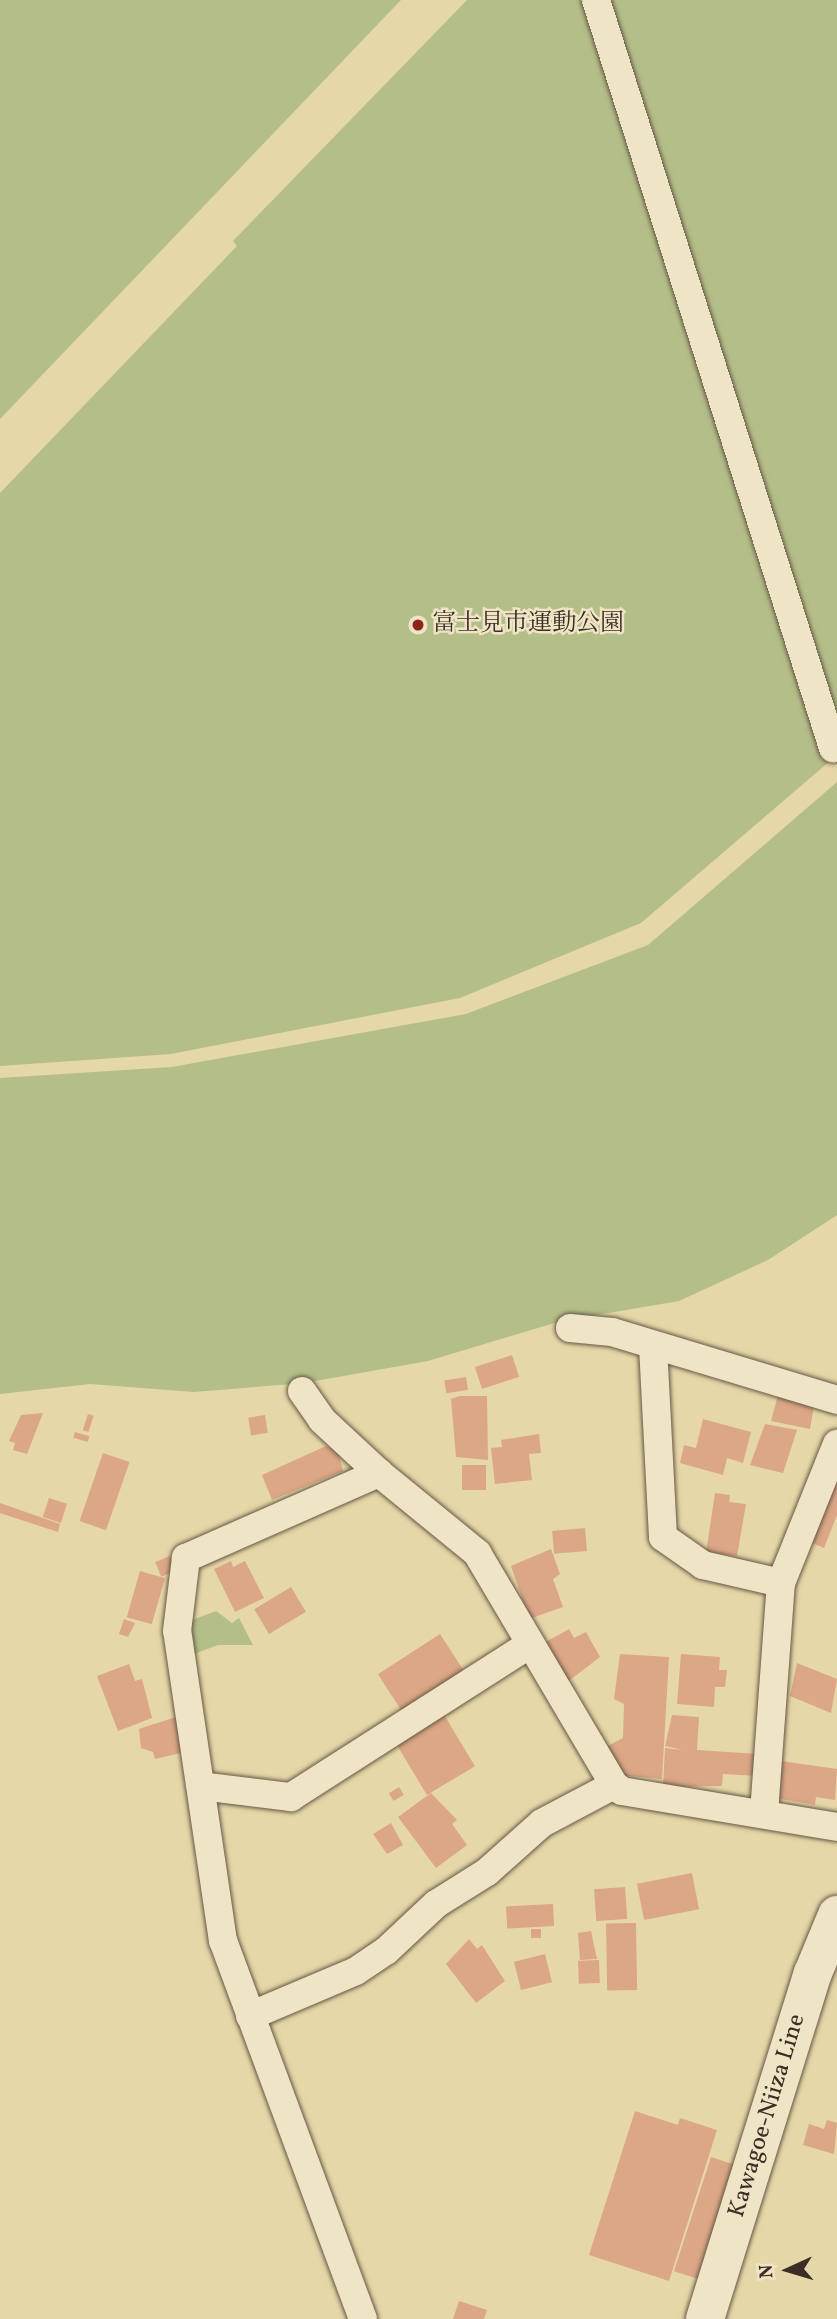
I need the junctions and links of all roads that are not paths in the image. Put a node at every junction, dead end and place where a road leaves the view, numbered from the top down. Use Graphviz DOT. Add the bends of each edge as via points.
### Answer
graph roads {
  1 [pos="596,0"];
  2 [pos="833,748"];
  3 [pos="570,1328"];
  4 [pos="653,1346"];
  5 [pos="302,1391"];
  6 [pos="837,1400"];
  7 [pos="837,1444"];
  8 [pos="379,1473"];
  9 [pos="781,1583"];
  10 [pos="530,1644"];
  11 [pos="201,1786"];
  12 [pos="614,1786"];
  13 [pos="765,1813"];
  14 [pos="837,1827"];
  15 [pos="837,1915"];
  16 [pos="825,1976"];
  17 [pos="250,2015"];
  18 [pos="712,2317"];
  19 [pos="363,2319"];
  1 -- 2 [label="street"];
  3 -- 4 [label="street" via="612,1332"];
  4 -- 6 [label="street"];
  4 -- 9 [label="street" via="663,1537 703,1564"];
  5 -- 8 [label="street" via="322,1420"];
  7 -- 9 [label="street"];
  8 -- 10 [label="street" via="477,1553"];
  8 -- 11 [label="street" via="186,1558 177,1631"];
  9 -- 13 [label="street"];
  10 -- 11 [label="street" via="291,1797"];
  10 -- 12 [label="street"];
  11 -- 17 [label="street" via="223,1941"];
  12 -- 13 [label="street" via="622,1791"];
  12 -- 17 [label="street" via="542,1823 487,1872 436,1904 386,1951 356,1971"];
  13 -- 14 [label="street"];
  15 -- 16 [label="main road, Kawagoe-Niiza Line"];
  16 -- 18 [label="main road, Kawagoe-Niiza Line"];
  17 -- 19 [label="street"];
}
